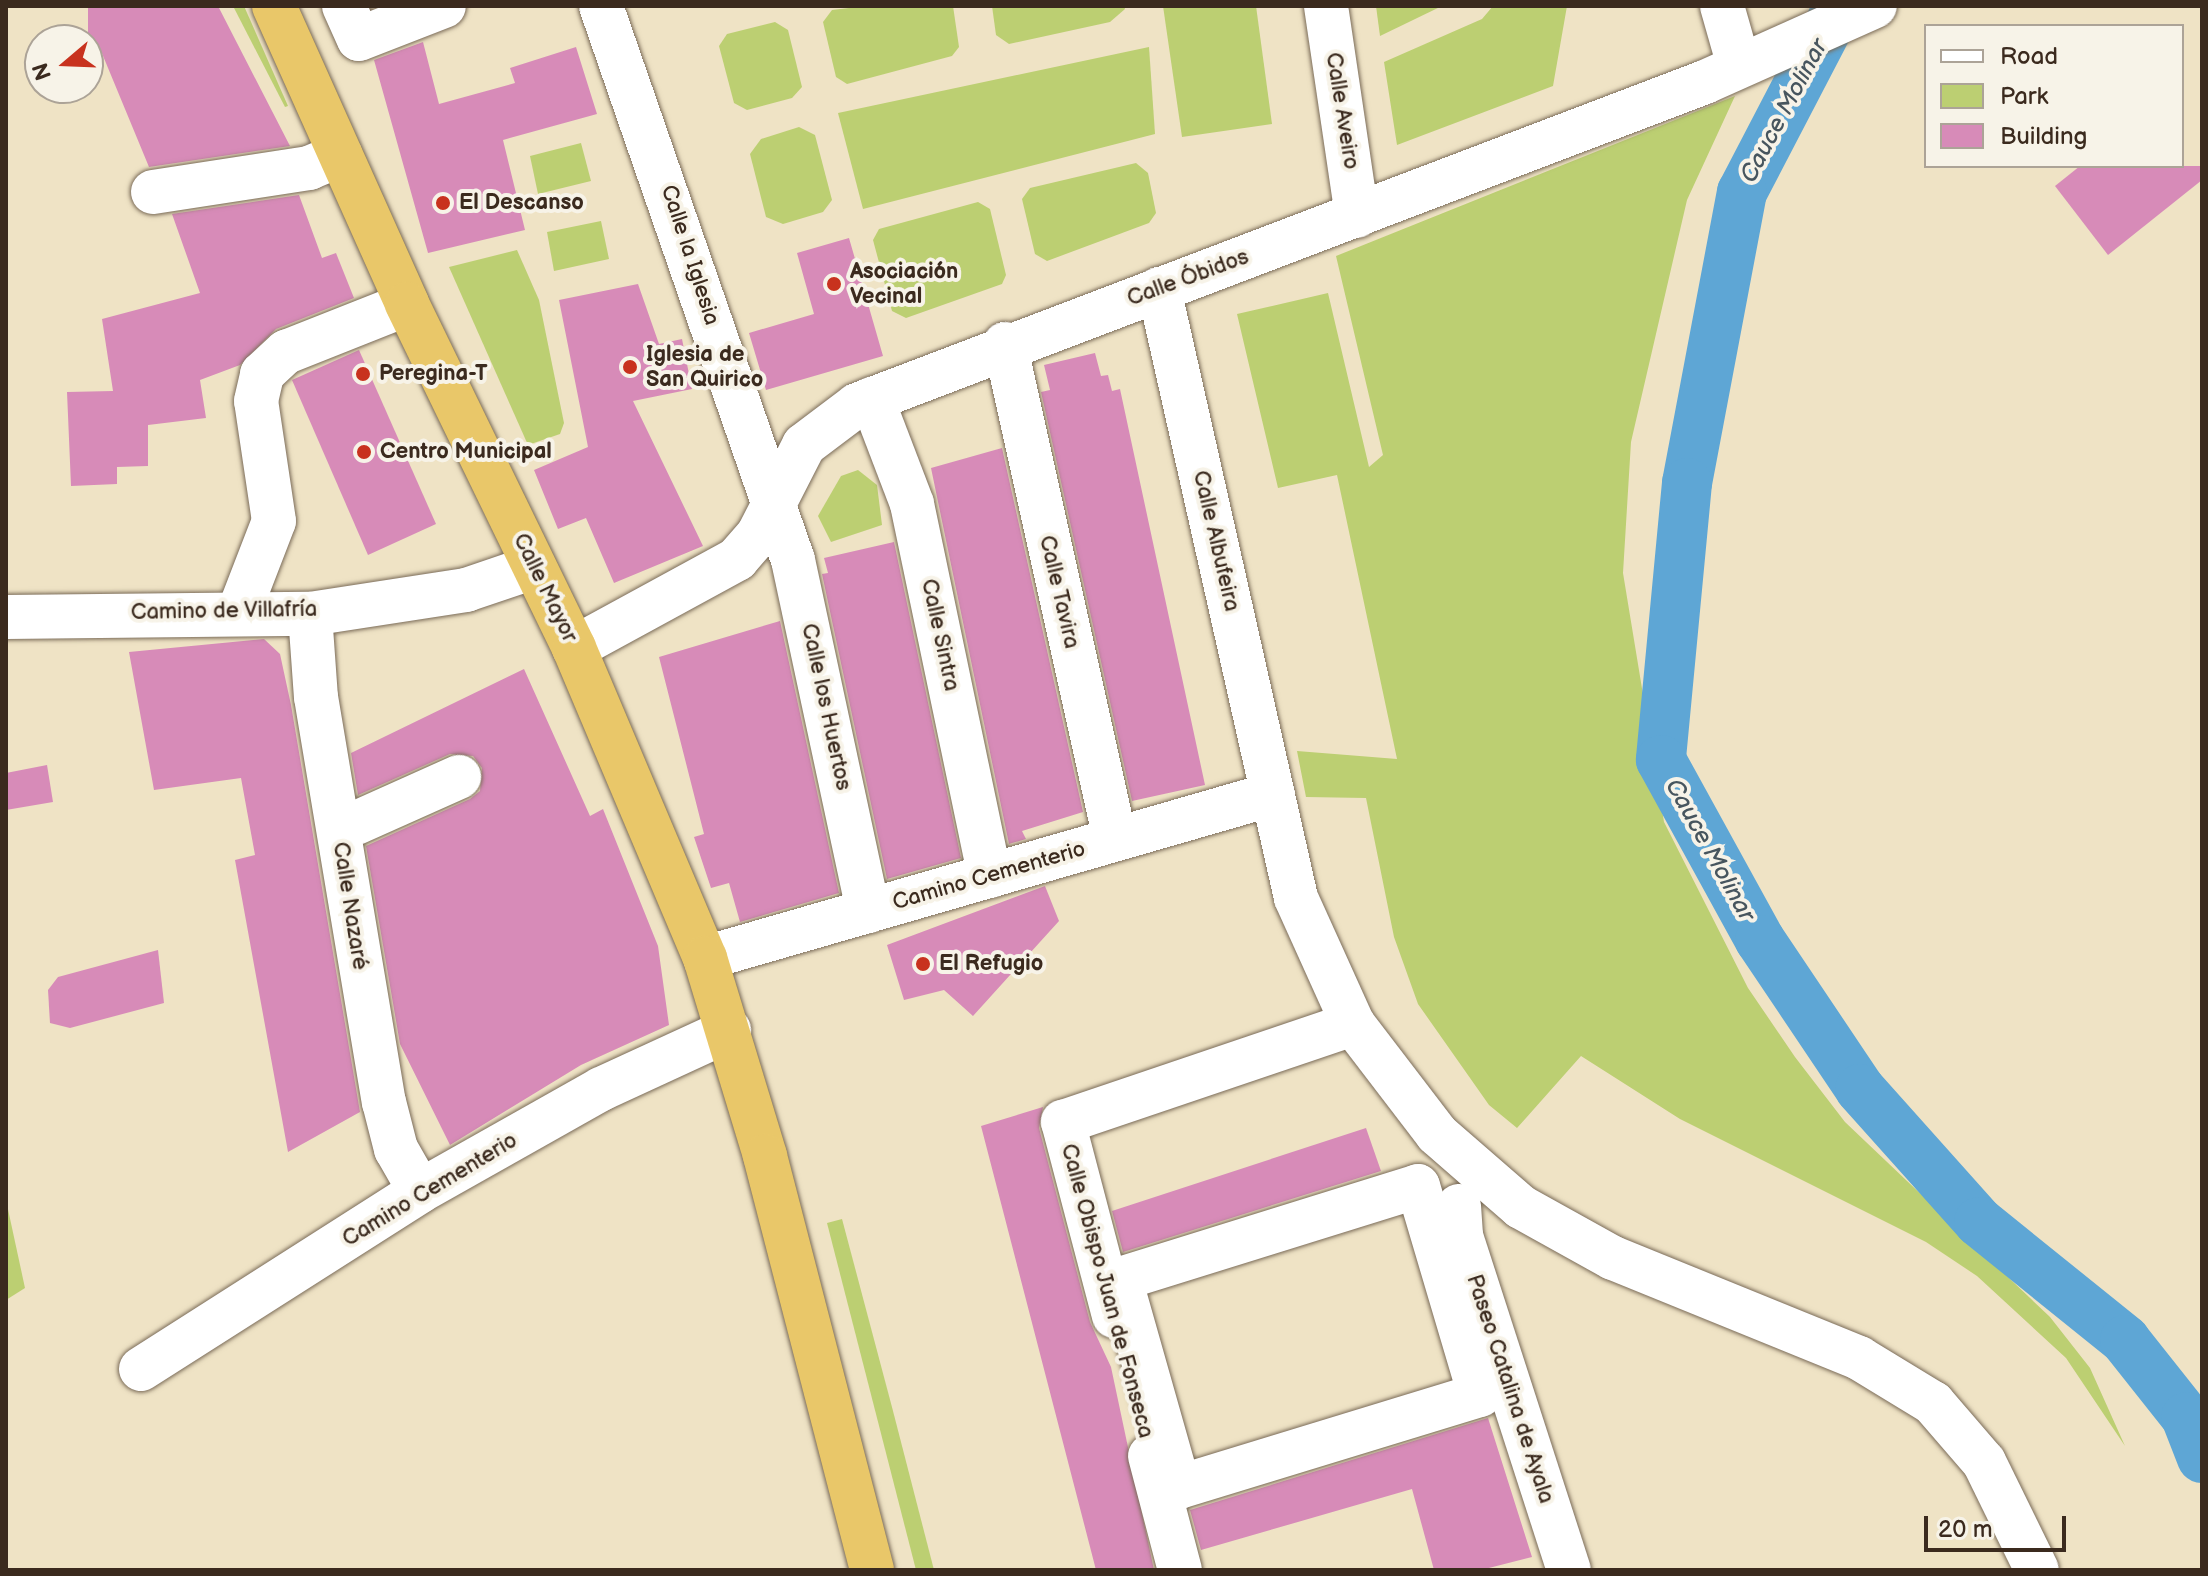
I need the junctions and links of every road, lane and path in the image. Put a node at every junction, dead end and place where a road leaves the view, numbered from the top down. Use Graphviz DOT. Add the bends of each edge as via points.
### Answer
graph roads {
  1 [pos="274,6"];
  2 [pos="344,6"];
  3 [pos="444,6"];
  4 [pos="601,6"];
  5 [pos="1326,6"];
  6 [pos="1722,6"];
  7 [pos="1875,6"];
  8 [pos="1738,62"];
  9 [pos="340,155"];
  10 [pos="153,192"];
  11 [pos="1357,216"];
  12 [pos="1159,289"];
  13 [pos="407,304"];
  14 [pos="1005,344"];
  15 [pos="872,399"];
  16 [pos="775,505"];
  17 [pos="534,567"];
  18 [pos="240,609"];
  19 [pos="310,614"];
  20 [pos="6,617"];
  21 [pos="574,648"];
  22 [pos="459,777"];
  23 [pos="1273,794"];
  24 [pos="356,823"];
  25 [pos="1115,839"];
  26 [pos="990,876"];
  27 [pos="868,911"];
  28 [pos="705,958"];
  29 [pos="1353,1024"];
  30 [pos="729,1030"];
  31 [pos="420,1191"];
  32 [pos="1459,1206"];
  33 [pos="1120,1279"];
  34 [pos="141,1369"];
  35 [pos="872,1570"];
  36 [pos="1180,1570"];
  37 [pos="1569,1570"];
  38 [pos="2037,1570"];
  1 -- 9 [label="highway, Calle Mayor"];
  2 -- 3 [label="street" via="359,39"];
  4 -- 16 [label="street, Calle la Iglesia"];
  5 -- 11 [label="street, Calle Aveiro"];
  6 -- 8 [label="street"];
  7 -- 8 [label="street, Calle Óbidos"];
  8 -- 11 [label="street, Calle Óbidos" via="1705,82"];
  9 -- 10 [label="street" via="309,168"];
  9 -- 13 [label="highway, Calle Mayor"];
  11 -- 12 [label="street, Calle Óbidos"];
  12 -- 14 [label="street, Calle Óbidos"];
  12 -- 23 [label="street, Calle Albufeira"];
  13 -- 17 [label="highway, Calle Mayor"];
  13 -- 18 [label="street" via="286,352 262,374 256,401 274,521"];
  14 -- 15 [label="street, Calle Óbidos"];
  14 -- 25 [label="street, Calle Tavira"];
  15 -- 16 [label="street, Calle Óbidos" via="804,445"];
  15 -- 26 [label="street, Calle Sintra" via="912,504"];
  16 -- 21 [label="street, Calle Óbidos" via="737,559"];
  16 -- 27 [label="street, Calle los Huertos" via="811,629"];
  17 -- 19 [label="street, Camino de Villafría" via="466,590"];
  17 -- 21 [label="highway, Calle Mayor"];
  18 -- 19 [label="street, Camino de Villafría"];
  18 -- 20 [label="street, Camino de Villafría"];
  19 -- 31 [label="street, Calle Nazaré" via="316,697 384,1102 396,1149"];
  21 -- 28 [label="highway, Calle Mayor"];
  22 -- 24 [label="street"];
  23 -- 25 [label="street, Camino Cementerio"];
  23 -- 29 [label="street, Calle Albufeira" via="1296,898"];
  25 -- 26 [label="street, Camino Cementerio"];
  26 -- 27 [label="street, Camino Cementerio"];
  27 -- 28 [label="street, Camino Cementerio"];
  28 -- 30 [label="highway, Calle Mayor"];
  29 -- 36 [label="street, Calle Obispo Juan de Fonseca" via="1063,1122"];
  29 -- 38 [label="street, Calle Albufeira" via="1437,1134 1547,1223 1613,1258 1798,1329 1933,1403 1984,1462"];
  30 -- 31 [label="street, Camino Cementerio" via="601,1089"];
  30 -- 35 [label="highway, Calle Mayor"];
  31 -- 34 [label="street, Camino Cementerio"];
  32 -- 37 [label="street, Paseo Catalina de Ayala" via="1461,1236"];
  33 -- 33 [label="street" via="1418,1186 1480,1395 1179,1487"];
}
